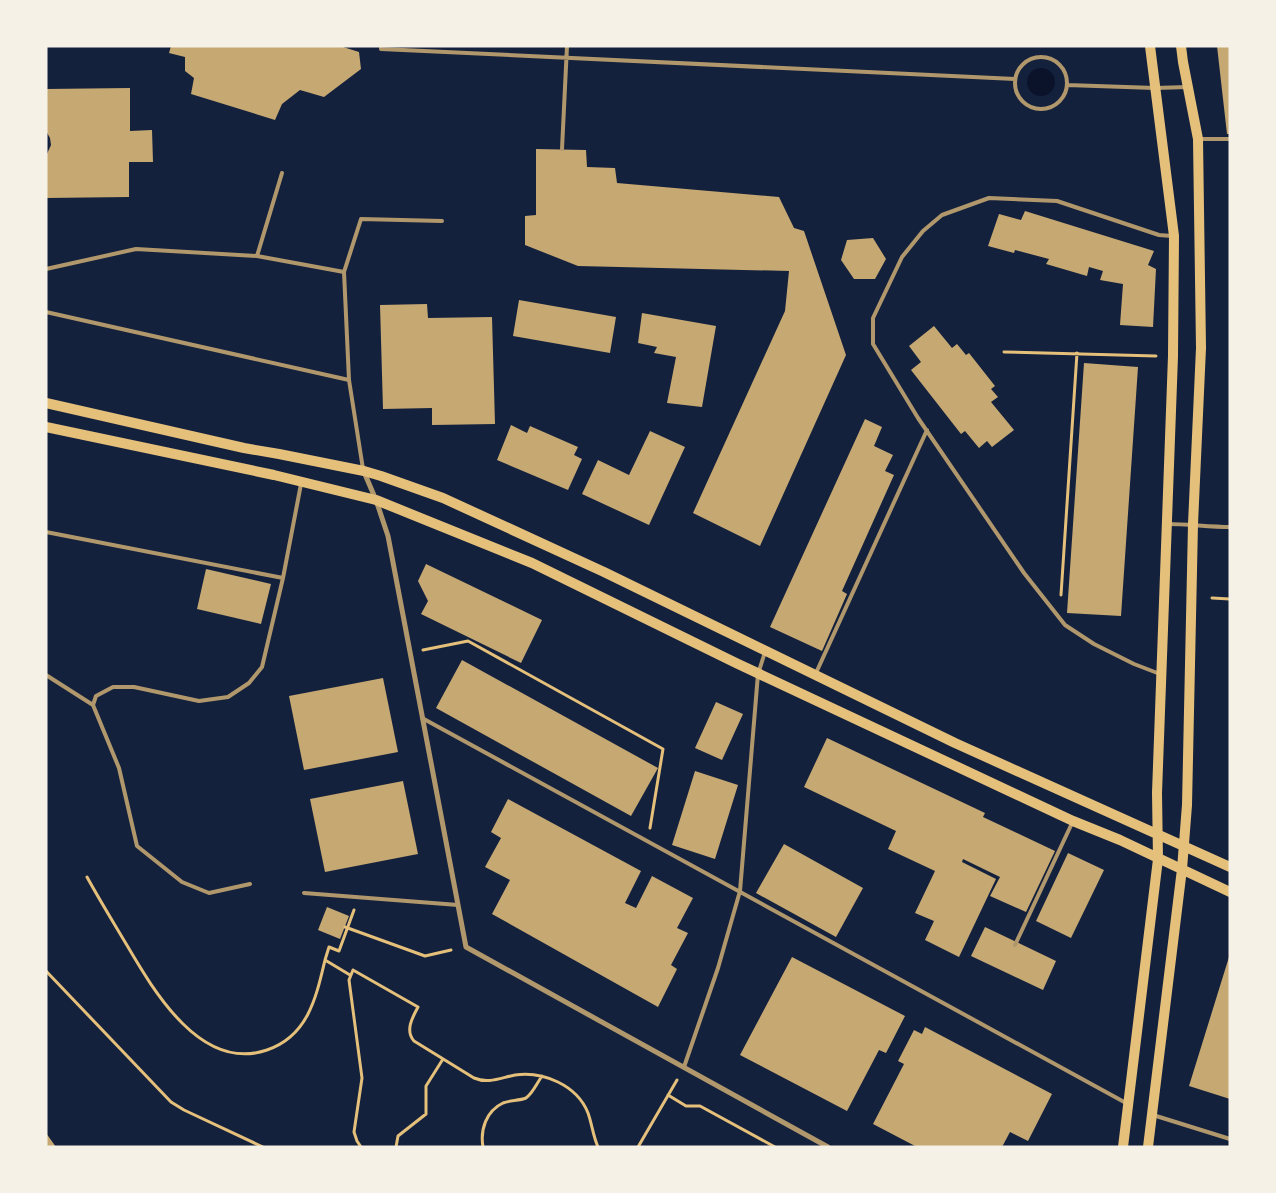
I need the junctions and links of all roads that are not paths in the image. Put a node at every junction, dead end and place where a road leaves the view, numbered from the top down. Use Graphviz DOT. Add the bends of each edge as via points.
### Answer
graph roads {
  1 [pos="381,46"];
  2 [pos="567,46"];
  3 [pos="1150,46"];
  4 [pos="1181,46"];
  5 [pos="566,58"];
  6 [pos="1015,80"];
  7 [pos="1067,85"];
  8 [pos="1188,87"];
  9 [pos="1155,88"];
  10 [pos="1198,139"];
  11 [pos="1230,139"];
  12 [pos="562,149"];
  13 [pos="282,172"];
  14 [pos="442,221"];
  15 [pos="1174,236"];
  16 [pos="257,256"];
  17 [pos="46,269"];
  18 [pos="344,272"];
  19 [pos="46,312"];
  20 [pos="349,380"];
  21 [pos="46,403"];
  22 [pos="46,427"];
  23 [pos="926,430"];
  24 [pos="364,471"];
  25 [pos="301,482"];
  26 [pos="376,500"];
  27 [pos="1167,524"];
  28 [pos="1193,524"];
  29 [pos="1230,526"];
  30 [pos="46,532"];
  31 [pos="283,578"];
  32 [pos="765,651"];
  33 [pos="758,674"];
  34 [pos="1162,674"];
  35 [pos="46,675"];
  36 [pos="815,676"];
  37 [pos="93,705"];
  38 [pos="422,718"];
  39 [pos="1072,821"];
  40 [pos="1156,833"];
  41 [pos="1184,845"];
  42 [pos="1158,859"];
  43 [pos="1230,867"];
  44 [pos="1182,869"];
  45 [pos="250,884"];
  46 [pos="740,891"];
  47 [pos="1230,892"];
  48 [pos="304,893"];
  49 [pos="458,905"];
  50 [pos="1016,945"];
  51 [pos="684,1067"];
  52 [pos="1128,1104"];
  53 [pos="1152,1114"];
  54 [pos="1230,1139"];
  55 [pos="828,1147"];
  56 [pos="1123,1147"];
  57 [pos="1148,1147"];
  1 -- 5 [label="lane"];
  2 -- 5 [label="lane"];
  3 -- 9 [label="main road"];
  4 -- 8 [label="main road"];
  5 -- 6 [label="lane"];
  5 -- 12 [label="lane"];
  6 -- 7 [label="lane" via="1023,64 1039,57 1048,58 1062,68"];
  6 -- 7 [label="lane" via="1015,88 1023,103 1038,109 1047,109 1061,100"];
  7 -- 9 [label="lane"];
  8 -- 9 [label="lane"];
  8 -- 10 [label="main road"];
  9 -- 15 [label="main road"];
  10 -- 11 [label="lane"];
  10 -- 28 [label="main road" via="1201,348"];
  13 -- 16 [label="lane"];
  14 -- 18 [label="lane" via="361,219"];
  15 -- 23 [label="lane" via="1159,235 1057,201 989,198 942,215 923,231 902,257 873,318 874,344"];
  15 -- 27 [label="main road" via="1174,356"];
  16 -- 17 [label="lane" via="136,249"];
  16 -- 18 [label="lane"];
  18 -- 20 [label="lane"];
  19 -- 20 [label="lane"];
  20 -- 24 [label="lane"];
  21 -- 24 [label="main road" via="244,448"];
  22 -- 25 [label="main road"];
  23 -- 34 [label="lane" via="1024,573 1065,624 1094,644"];
  23 -- 36 [label="lane"];
  24 -- 26 [label="street"];
  24 -- 32 [label="main road" via="443,498"];
  25 -- 26 [label="main road"];
  25 -- 31 [label="lane"];
  26 -- 33 [label="main road" via="532,563"];
  26 -- 38 [label="street" via="388,536"];
  27 -- 28 [label="lane"];
  27 -- 34 [label="main road"];
  28 -- 29 [label="lane"];
  28 -- 41 [label="main road"];
  30 -- 31 [label="lane"];
  31 -- 37 [label="lane" via="262,667 249,683 228,698 199,701 134,687 113,687 96,696"];
  32 -- 33 [label="lane"];
  32 -- 36 [label="main road"];
  33 -- 39 [label="main road"];
  33 -- 46 [label="lane"];
  34 -- 40 [label="main road"];
  35 -- 37 [label="lane"];
  36 -- 40 [label="main road"];
  37 -- 45 [label="lane" via="119,768 137,846 182,882 208,893"];
  38 -- 46 [label="lane"];
  38 -- 49 [label="street"];
  39 -- 42 [label="main road"];
  39 -- 50 [label="lane"];
  40 -- 41 [label="main road"];
  40 -- 42 [label="main road"];
  41 -- 43 [label="main road"];
  41 -- 44 [label="main road"];
  42 -- 44 [label="main road"];
  42 -- 52 [label="main road"];
  44 -- 47 [label="main road"];
  44 -- 53 [label="main road"];
  46 -- 51 [label="lane"];
  46 -- 52 [label="lane"];
  48 -- 49 [label="lane"];
  49 -- 51 [label="street" via="466,947"];
  51 -- 55 [label="street"];
  52 -- 56 [label="main road"];
  53 -- 54 [label="lane"];
  53 -- 57 [label="main road"];
}
